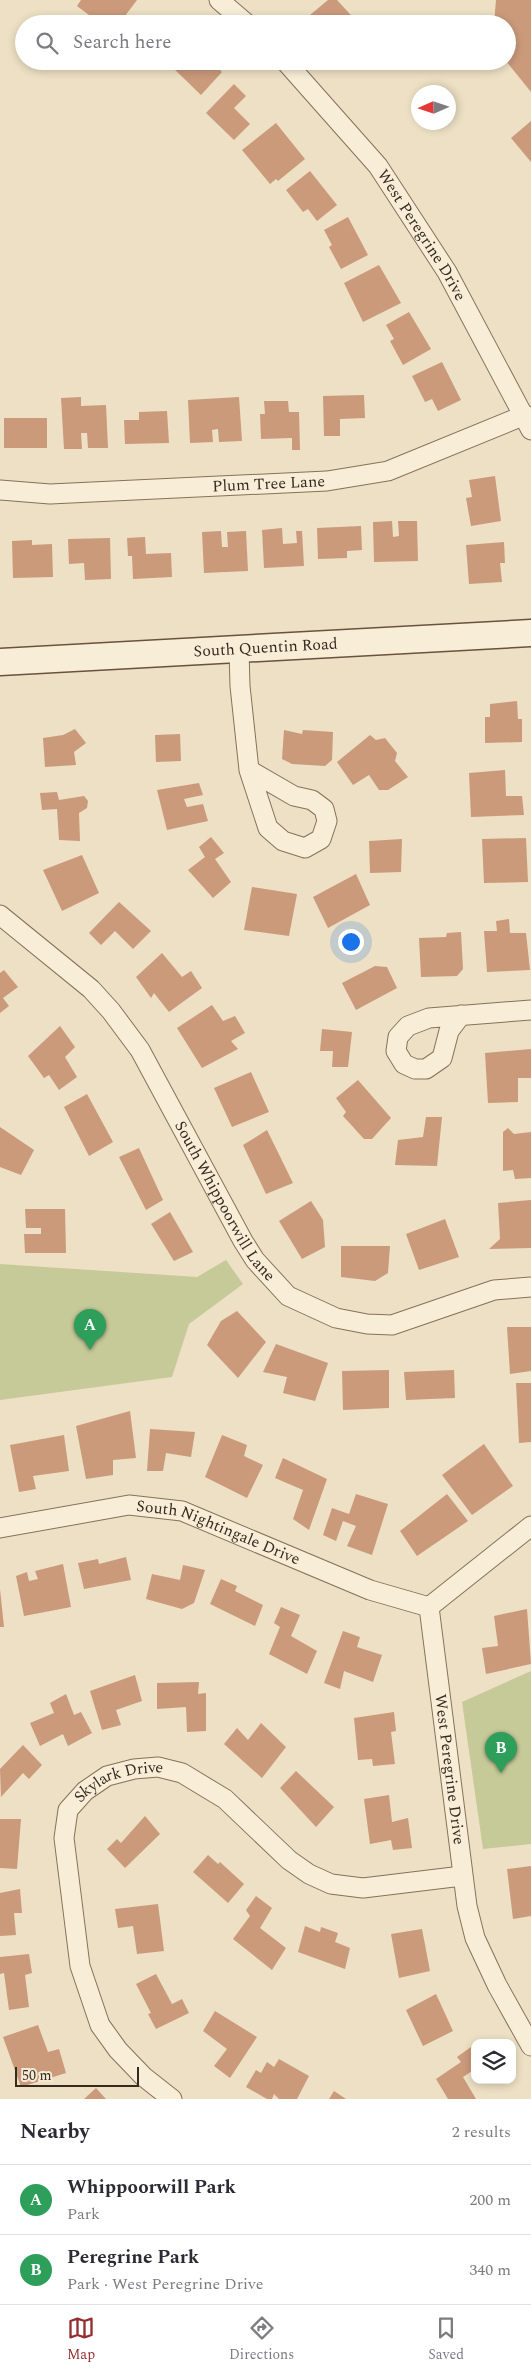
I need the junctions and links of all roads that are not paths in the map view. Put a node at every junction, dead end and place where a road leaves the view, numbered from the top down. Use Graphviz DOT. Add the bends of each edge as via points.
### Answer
graph roads {
  1 [pos="219,0"];
  2 [pos="236,15"];
  3 [pos="293,70"];
  4 [pos="528,423"];
  5 [pos="0,490"];
  6 [pos="531,633"];
  7 [pos="239,650"];
  8 [pos="0,662"];
  9 [pos="249,770"];
  10 [pos="0,915"];
  11 [pos="531,1010"];
  12 [pos="461,1015"];
  13 [pos="531,1287"];
  14 [pos="531,1526"];
  15 [pos="0,1528"];
  16 [pos="429,1607"];
  17 [pos="462,1876"];
  18 [pos="531,2046"];
  19 [pos="172,2099"];
  1 -- 2 [label="street"];
  3 -- 4 [label="street, West Peregrine Drive" via="378,166 447,272"];
  4 -- 5 [label="street, Plum Tree Lane" via="388,471 355,478 50,494"];
  6 -- 7 [label="main road, South Quentin Road"];
  7 -- 8 [label="main road, South Quentin Road"];
  7 -- 9 [label="street"];
  9 -- 9 [label="street" via="268,828 283,841 305,848 321,839 327,821 324,809"];
  10 -- 13 [label="street, South Whippoorwill Lane" via="111,1011 140,1050 243,1241 255,1260 288,1296 336,1318 392,1325 494,1290"];
  11 -- 12 [label="street"];
  14 -- 16 [label="street"];
  15 -- 16 [label="street, South Nightingale Drive" via="130,1506 182,1510 370,1590"];
  16 -- 17 [label="street, West Peregrine Drive"];
  17 -- 18 [label="street, West Peregrine Drive" via="475,1938"];
  17 -- 19 [label="street, Skylark Drive" via="363,1888 330,1884 289,1860 225,1799 182,1773 158,1767 107,1776 85,1791 68,1810 64,1838 80,1966 100,2025 144,2077"];
}
